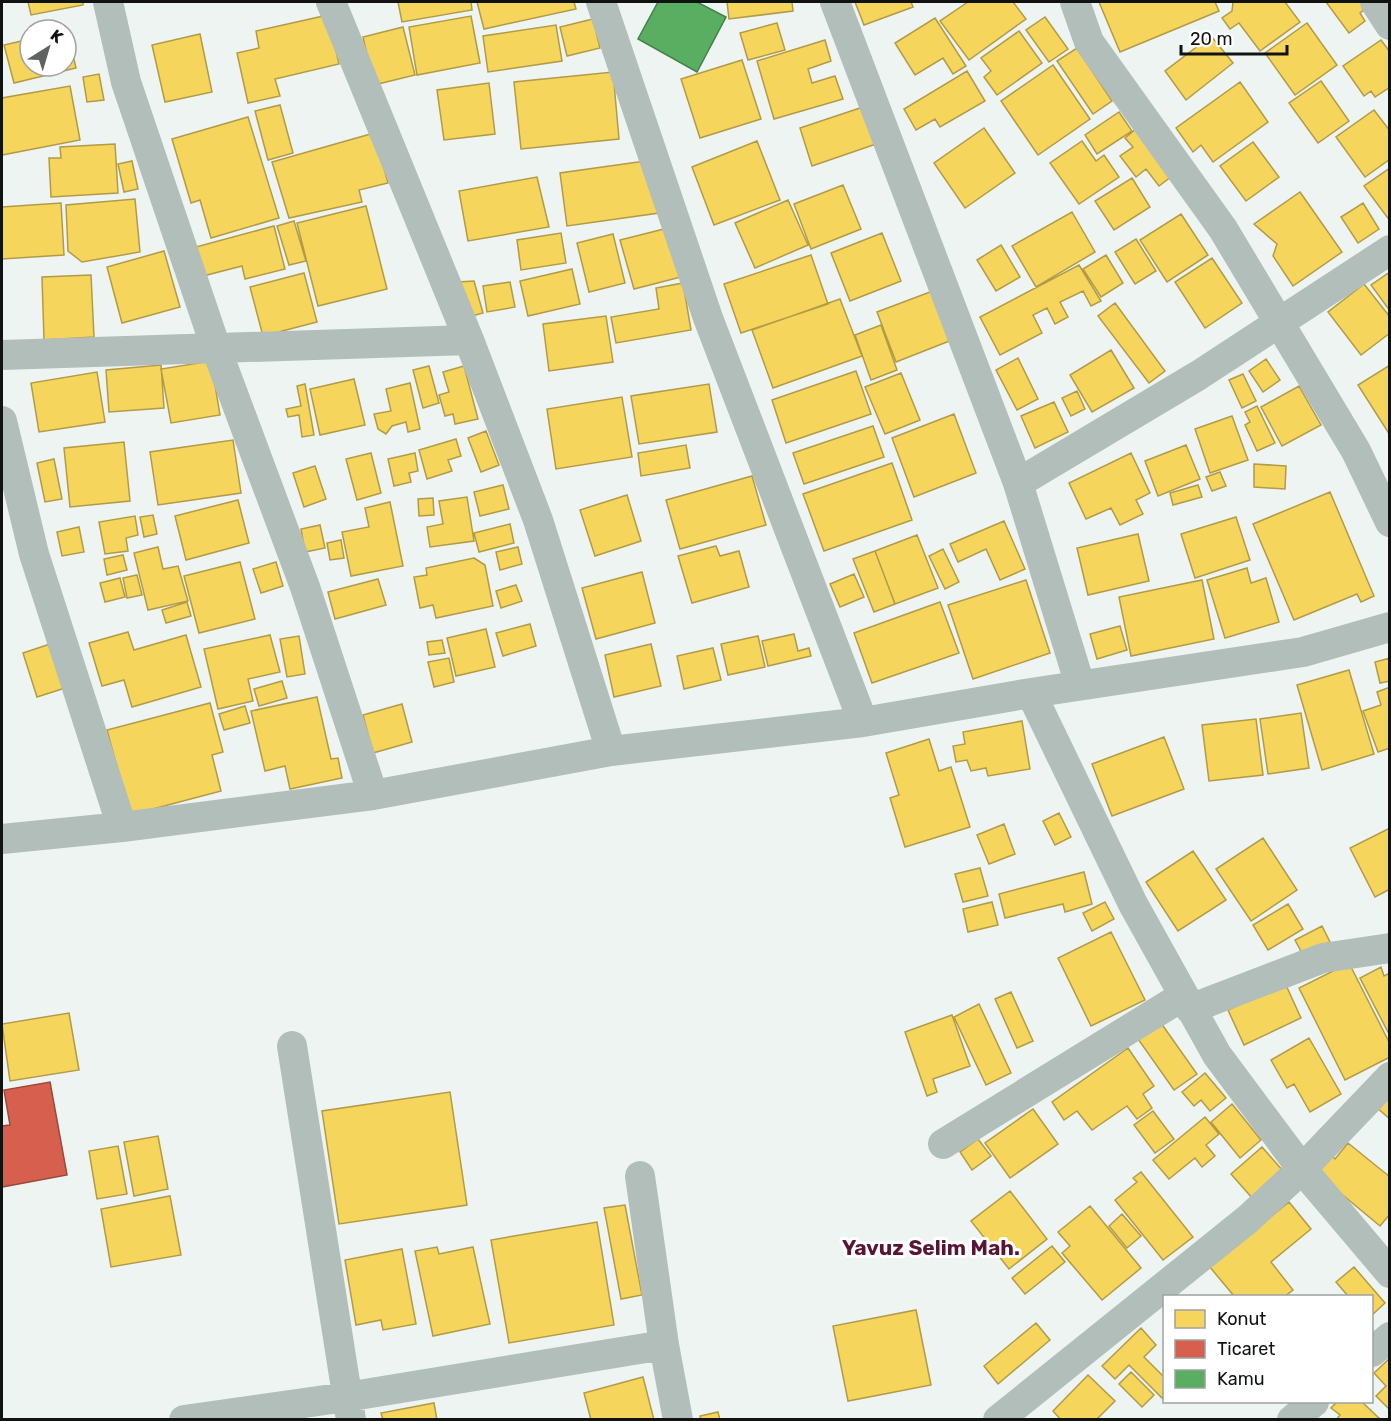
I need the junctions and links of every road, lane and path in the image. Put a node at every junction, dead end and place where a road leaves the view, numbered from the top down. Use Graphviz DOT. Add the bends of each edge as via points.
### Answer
graph roads {
  1 [pos="108,2"];
  2 [pos="331,2"];
  3 [pos="601,2"];
  4 [pos="836,2"];
  5 [pos="1075,2"];
  6 [pos="1375,2"];
  7 [pos="1389,25"];
  8 [pos="1389,250"];
  9 [pos="1280,324"];
  10 [pos="469,340"];
  11 [pos="216,348"];
  12 [pos="2,355"];
  13 [pos="2,421"];
  14 [pos="1018,483"];
  15 [pos="1389,522"];
  16 [pos="1389,627"];
  17 [pos="1080,685"];
  18 [pos="1030,693"];
  19 [pos="863,722"];
  20 [pos="611,751"];
  21 [pos="373,795"];
  22 [pos="122,827"];
  23 [pos="2,838"];
  24 [pos="1389,948"];
  25 [pos="1187,1002"];
  26 [pos="292,1046"];
  27 [pos="1389,1077"];
  28 [pos="943,1144"];
  29 [pos="1302,1169"];
  30 [pos="640,1176"];
  31 [pos="1389,1273"];
  32 [pos="1389,1337"];
  33 [pos="664,1345"];
  34 [pos="1373,1351"];
  35 [pos="1312,1403"];
  36 [pos="349,1408"];
  37 [pos="184,1419"];
  38 [pos="678,1419"];
  39 [pos="998,1419"];
  40 [pos="1292,1419"];
  1 -- 11 [label="street" via="126,82"];
  2 -- 10 [label="street"];
  3 -- 19 [label="street" via="708,318"];
  4 -- 14 [label="street"];
  5 -- 9 [label="street" via="1089,42 1223,229"];
  6 -- 7 [label="street"];
  8 -- 9 [label="street"];
  9 -- 14 [label="street"];
  9 -- 15 [label="street" via="1356,451"];
  10 -- 11 [label="street"];
  10 -- 20 [label="street" via="538,520"];
  11 -- 12 [label="street"];
  11 -- 21 [label="street" via="305,587"];
  13 -- 22 [label="street" via="34,554"];
  14 -- 17 [label="street"];
  16 -- 17 [label="street" via="1303,652"];
  17 -- 18 [label="street"];
  18 -- 19 [label="street"];
  18 -- 25 [label="street"];
  19 -- 20 [label="street"];
  20 -- 21 [label="street"];
  21 -- 22 [label="street"];
  22 -- 23 [label="street"];
  24 -- 25 [label="street" via="1323,958"];
  25 -- 28 [label="street"];
  25 -- 29 [label="street" via="1217,1054"];
  26 -- 36 [label="street"];
  27 -- 29 [label="street"];
  29 -- 31 [label="street"];
  29 -- 39 [label="street" via="1248,1219"];
  30 -- 33 [label="street"];
  32 -- 34 [label="street"];
  33 -- 36 [label="street"];
  33 -- 38 [label="street"];
  35 -- 40 [label="street"];
  36 -- 37 [label="street"];
}
